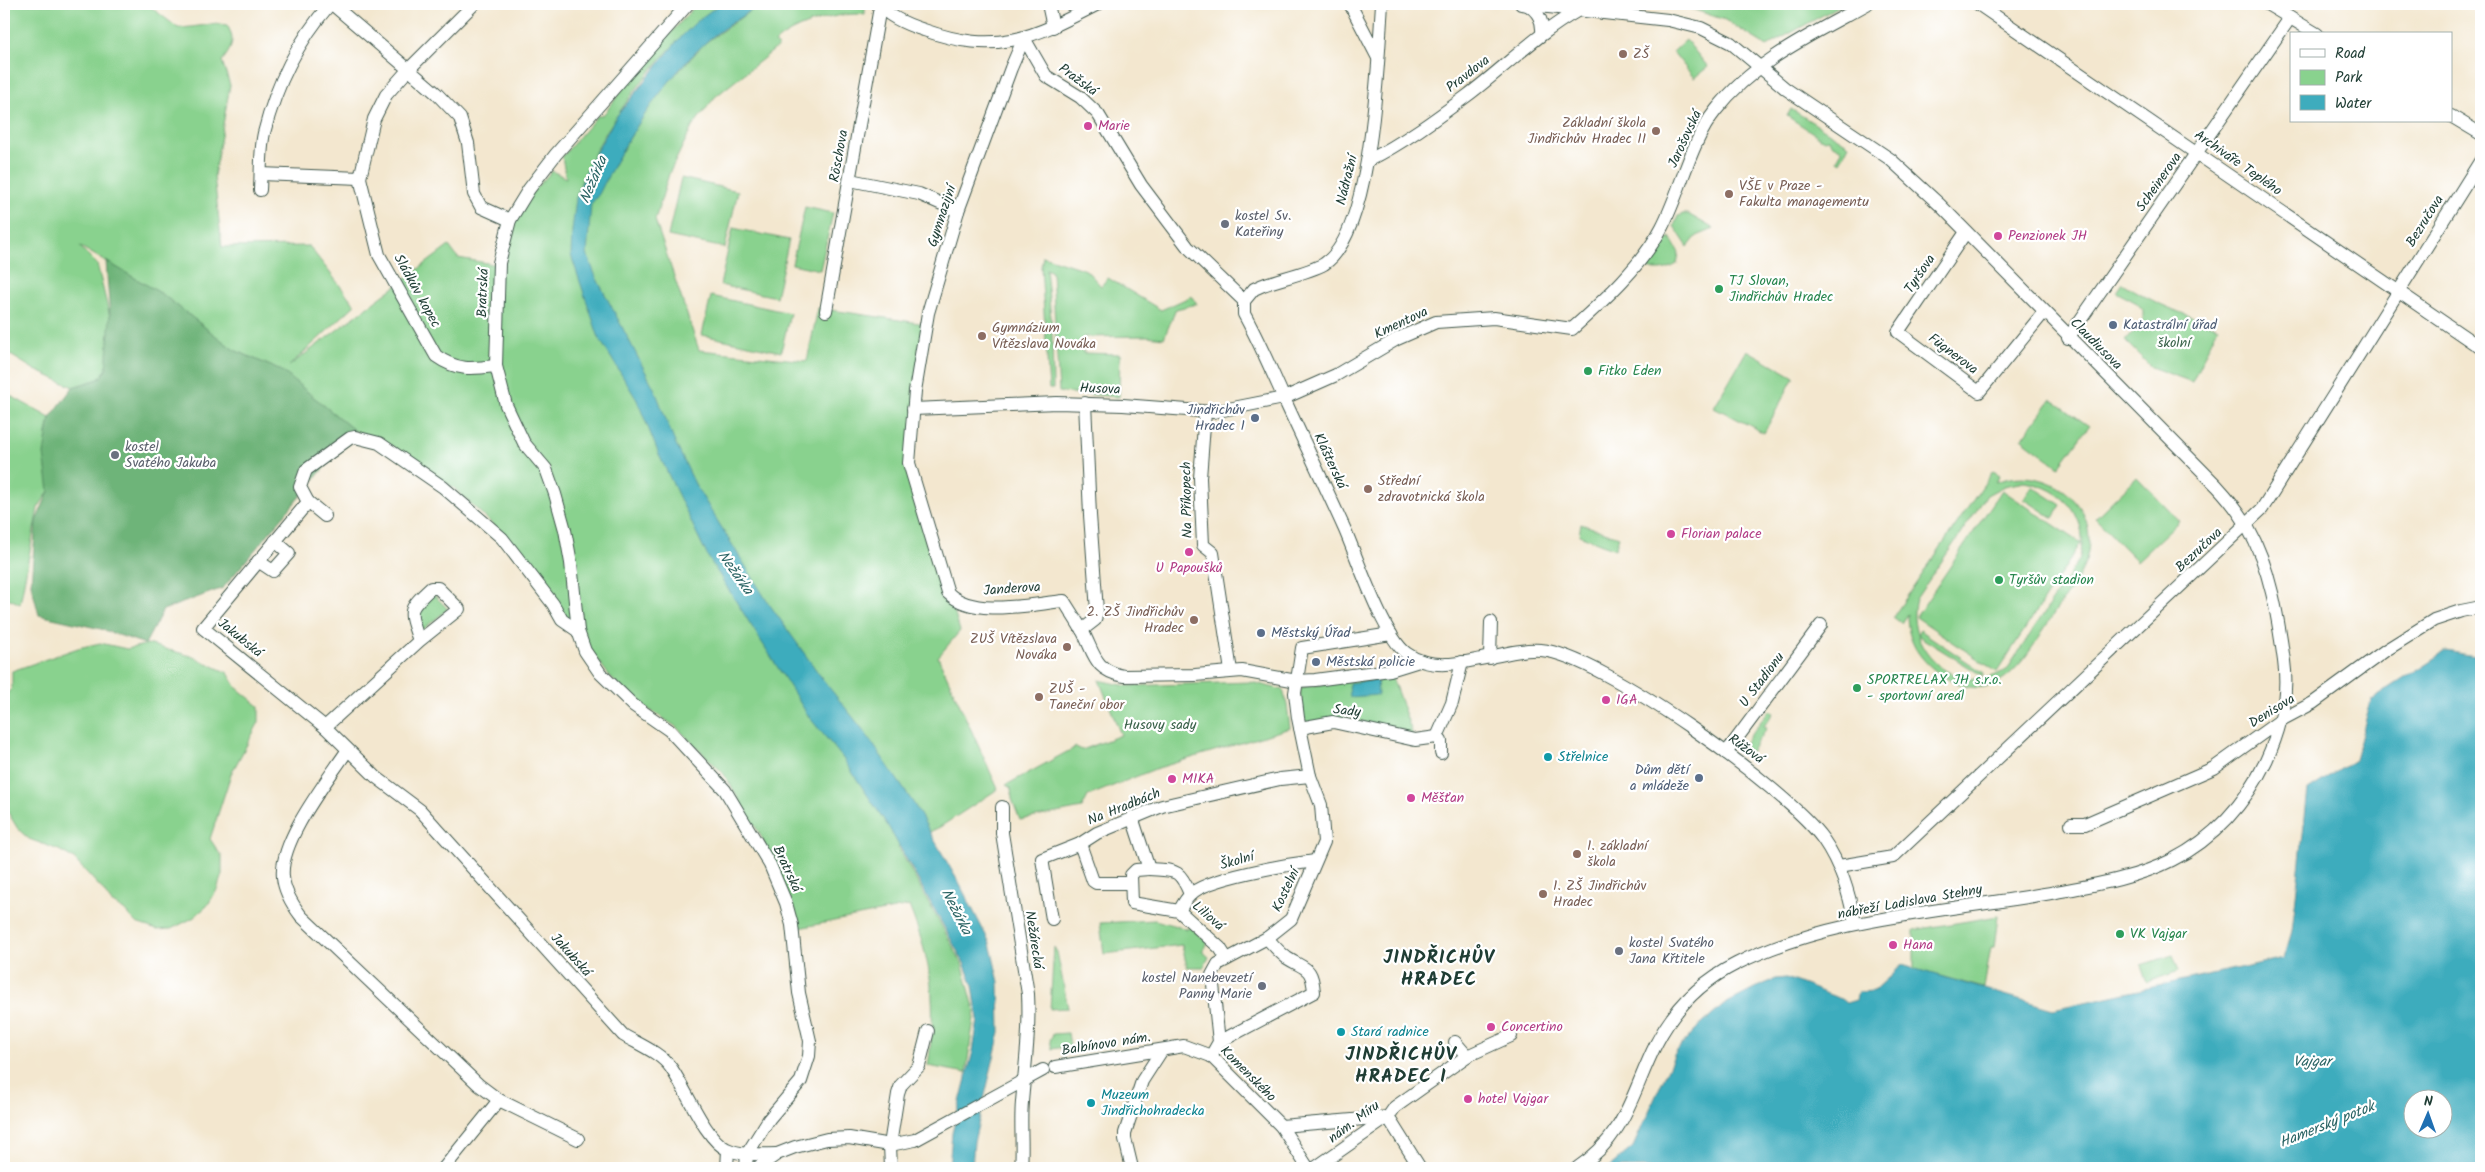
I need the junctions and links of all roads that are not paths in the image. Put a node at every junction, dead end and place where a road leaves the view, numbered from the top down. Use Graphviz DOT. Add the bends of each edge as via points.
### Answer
graph roads {
  1 [pos="331,4"];
  2 [pos="474,4"];
  3 [pos="688,4"];
  4 [pos="1048,4"];
  5 [pos="1098,4"];
  6 [pos="1350,4"];
  7 [pos="1382,4"];
  8 [pos="1524,4"];
  9 [pos="1867,4"];
  10 [pos="1978,4"];
  11 [pos="2267,4"];
  12 [pos="879,5"];
  13 [pos="1577,7"];
  14 [pos="2290,18"];
  15 [pos="1053,27"];
  16 [pos="2314,32"];
  17 [pos="1542,33"];
  18 [pos="1024,38"];
  19 [pos="1378,58"];
  20 [pos="1758,66"];
  21 [pos="408,70"];
  22 [pos="2452,117"];
  23 [pos="2481,134"];
  24 [pos="2197,153"];
  25 [pos="1369,160"];
  26 [pos="2481,160"];
  27 [pos="261,174"];
  28 [pos="360,178"];
  29 [pos="850,180"];
  30 [pos="260,190"];
  31 [pos="958,211"];
  32 [pos="510,220"];
  33 [pos="1966,232"];
  34 [pos="2399,292"];
  35 [pos="1244,301"];
  36 [pos="826,311"];
  37 [pos="2044,312"];
  38 [pos="1572,329"];
  39 [pos="1898,332"];
  40 [pos="2068,338"];
  41 [pos="2481,348"];
  42 [pos="496,366"];
  43 [pos="1284,398"];
  44 [pos="1085,403"];
  45 [pos="913,409"];
  46 [pos="1204,412"];
  47 [pos="308,502"];
  48 [pos="325,516"];
  49 [pos="2247,525"];
  50 [pos="275,541"];
  51 [pos="258,561"];
  52 [pos="2481,608"];
  53 [pos="1491,622"];
  54 [pos="1821,625"];
  55 [pos="1082,630"];
  56 [pos="578,631"];
  57 [pos="1391,634"];
  58 [pos="419,641"];
  59 [pos="1490,658"];
  60 [pos="1419,661"];
  61 [pos="1462,662"];
  62 [pos="1231,671"];
  63 [pos="1297,680"];
  64 [pos="2281,720"];
  65 [pos="326,727"];
  66 [pos="1300,728"];
  67 [pos="1437,737"];
  68 [pos="347,751"];
  69 [pos="1441,752"];
  70 [pos="1726,753"];
  71 [pos="1310,776"];
  72 [pos="1002,807"];
  73 [pos="1132,817"];
  74 [pos="2071,824"];
  75 [pos="1080,844"];
  76 [pos="1315,860"];
  77 [pos="1839,866"];
  78 [pos="1149,869"];
  79 [pos="1131,883"];
  80 [pos="1190,894"];
  81 [pos="1179,911"];
  82 [pos="1052,919"];
  83 [pos="1855,923"];
  84 [pos="1267,938"];
  85 [pos="1227,959"];
  86 [pos="928,1031"];
  87 [pos="1511,1036"];
  88 [pos="1219,1042"];
  89 [pos="1455,1042"];
  90 [pos="1162,1050"];
  91 [pos="1211,1056"];
  92 [pos="1467,1056"];
  93 [pos="1025,1079"];
  94 [pos="499,1100"];
  95 [pos="1388,1117"];
  96 [pos="1281,1126"];
  97 [pos="578,1139"];
  98 [pos="890,1145"];
  99 [pos="728,1150"];
  100 [pos="746,1154"];
  101 [pos="777,1154"];
  102 [pos="444,1168"];
  103 [pos="727,1168"];
  104 [pos="746,1168"];
  105 [pos="757,1168"];
  106 [pos="892,1168"];
  107 [pos="1020,1168"];
  108 [pos="1132,1168"];
  109 [pos="1308,1168"];
  110 [pos="1316,1168"];
  111 [pos="1420,1168"];
  112 [pos="1577,1168"];
  1 -- 21 [label="street"];
  1 -- 27 [label="street" via="310,27 284,74 264,134"];
  2 -- 21 [label="street, Sládkův kopec"];
  3 -- 32 [label="street, Bratrská" via="556,154"];
  4 -- 15 [label="street"];
  5 -- 15 [label="street"];
  6 -- 19 [label="street"];
  7 -- 19 [label="street, Nádražní"];
  8 -- 13 [label="street, Claudiusova"];
  8 -- 17 [label="street" via="1540,18"];
  9 -- 20 [label="street, Jarošovská"];
  10 -- 24 [label="street, Archiváře Teplého"];
  11 -- 14 [label="street"];
  12 -- 18 [label="street" via="909,25 962,41 1001,43"];
  12 -- 29 [label="street, Röschova"];
  13 -- 17 [label="street, Pravdova"];
  13 -- 20 [label="street, Claudiusova" via="1701,28 1731,43"];
  14 -- 16 [label="street"];
  14 -- 24 [label="street, Scheinerova"];
  15 -- 18 [label="street"];
  17 -- 25 [label="street, Pravdova" via="1468,95"];
  18 -- 31 [label="street, Gymnazijní"];
  18 -- 35 [label="street, Pražská" via="1046,76 1080,97 1098,114 1147,193 1189,247"];
  19 -- 25 [label="street, Nádražní"];
  20 -- 33 [label="street, Claudiusova" via="1786,89 1890,159"];
  20 -- 38 [label="street, Jarošovská" via="1714,111 1662,228 1637,264"];
  21 -- 28 [label="street, Sládkův kopec" via="386,95 374,119"];
  21 -- 32 [label="street" via="460,118 468,143 474,194 482,206"];
  22 -- 23 [label="street"];
  24 -- 34 [label="street, Archiváře Teplého"];
  24 -- 40 [label="street, Scheinerova"];
  25 -- 35 [label="street, Nádražní" via="1353,219 1334,254 1324,264 1254,289"];
  26 -- 34 [label="street, Bezručova"];
  27 -- 28 [label="street"];
  27 -- 30 [label="street"];
  28 -- 42 [label="street, Sládkův kopec" via="379,255 436,356 448,365 471,369"];
  29 -- 31 [label="street" via="919,194"];
  29 -- 36 [label="street, Röschova"];
  31 -- 45 [label="street, Gymnazijní" via="928,313"];
  32 -- 42 [label="street, Bratrská" via="499,263"];
  33 -- 37 [label="street, Claudiusova"];
  33 -- 39 [label="street, Tyršova"];
  34 -- 41 [label="street, Archiváře Teplého"];
  34 -- 49 [label="street, Bezručova" via="2262,509"];
  35 -- 43 [label="street, Klášterská" via="1244,314"];
  37 -- 39 [label="street, Fügnerova" via="1979,392"];
  37 -- 40 [label="street, Claudiusova"];
  38 -- 43 [label="street, Kmentova" via="1494,318 1436,322 1397,339 1336,375"];
  40 -- 49 [label="street, Claudiusova" via="2217,486"];
  42 -- 56 [label="street, Bratrská" via="506,405 524,443 546,469 555,494 571,563"];
  43 -- 46 [label="street, Husova"];
  43 -- 57 [label="street, Klášterská"];
  44 -- 45 [label="street, Husova"];
  44 -- 46 [label="street, Husova"];
  44 -- 55 [label="street" via="1097,611 1094,620"];
  45 -- 55 [label="street, Janderova" via="909,463 948,593 963,604 986,608 1064,601"];
  46 -- 62 [label="street, Na Příkopech" via="1200,478 1203,545 1213,553"];
  47 -- 48 [label="street"];
  47 -- 50 [label="street, Jakubská"];
  47 -- 56 [label="street, Bratrská" via="300,488 306,470 350,438 379,443 443,488 502,538 562,620"];
  49 -- 64 [label="street, Claudiusova" via="2257,544 2280,629 2286,678"];
  49 -- 77 [label="street, Bezručova" via="1893,856"];
  50 -- 51 [label="street, Jakubská"];
  50 -- 51 [label="street" via="289,553 273,571"];
  51 -- 65 [label="street, Jakubská" via="203,628"];
  52 -- 64 [label="street, Denisova" via="2434,620 2313,703"];
  53 -- 59 [label="street"];
  54 -- 70 [label="street, U Stadionu"];
  55 -- 62 [label="street, Janderova" via="1099,665 1112,674 1196,675"];
  56 -- 100 [label="street, Bratrská" via="585,651 600,673 633,705 669,730 725,790 770,865 786,902 792,925 799,993 810,1041 809,1056 801,1081 769,1119"];
  57 -- 60 [label="street, Klášterská" via="1401,648"];
  57 -- 63 [label="street" via="1302,648"];
  58 -- 65 [label="street"];
  59 -- 61 [label="street, Růžová"];
  59 -- 70 [label="street, Růžová" via="1541,650 1588,666"];
  60 -- 61 [label="street, Růžová" via="1433,664"];
  60 -- 63 [label="street, Janderova" via="1390,670"];
  61 -- 67 [label="street" via="1452,703"];
  62 -- 63 [label="street, Janderova" via="1252,671"];
  63 -- 66 [label="street" via="1295,693"];
  64 -- 74 [label="street, Denisova" via="2214,768 2085,824"];
  64 -- 83 [label="street, nábřeží Ladislava Stehny" via="2273,745 2248,794 2229,818 2191,850 2170,862 2097,884"];
  65 -- 68 [label="street, Jakubská"];
  66 -- 67 [label="street, Sady" via="1333,722 1415,740"];
  66 -- 71 [label="street, Kostelní"];
  67 -- 69 [label="street" via="1441,741"];
  68 -- 94 [label="street" via="286,850 283,876 289,896 301,916 479,1086"];
  68 -- 99 [label="street, Jakubská" via="420,810 623,1035 670,1066 699,1117"];
  70 -- 77 [label="street, Růžová" via="1799,813 1824,840"];
  71 -- 73 [label="street, Na Hradbách" via="1162,806"];
  71 -- 76 [label="street, Kostelní" via="1321,805 1324,842"];
  72 -- 93 [label="street, Nežárecká" via="1002,833 1028,994 1030,1021"];
  73 -- 75 [label="street, Na Hradbách"];
  73 -- 78 [label="street"];
  75 -- 79 [label="street" via="1093,881"];
  75 -- 82 [label="street, Na Hradbách" via="1042,858"];
  76 -- 80 [label="street, Školní" via="1253,872"];
  76 -- 84 [label="street, Kostelní" via="1291,919"];
  77 -- 83 [label="street, Růžová"];
  78 -- 79 [label="street" via="1136,870 1131,874"];
  78 -- 80 [label="street" via="1172,870 1182,876"];
  79 -- 81 [label="street, Liliová" via="1132,903"];
  80 -- 81 [label="street"];
  81 -- 85 [label="street, Liliová" via="1220,948"];
  83 -- 112 [label="street, nábřeží Ladislava Stehny" via="1768,950 1720,973 1693,993 1675,1012 1655,1046 1625,1118 1604,1146"];
  84 -- 85 [label="street, Kostelní"];
  84 -- 88 [label="street" via="1286,957 1310,971 1314,992"];
  85 -- 88 [label="street, Kostelní" via="1218,964 1212,975"];
  86 -- 98 [label="street" via="919,1066 901,1085"];
  87 -- 92 [label="street, nám. Míru"];
  88 -- 91 [label="street"];
  89 -- 92 [label="street"];
  90 -- 91 [label="street, Komenského" via="1184,1046"];
  90 -- 93 [label="street, Balbínovo nám." via="1049,1069"];
  90 -- 108 [label="street" via="1142,1081 1126,1133"];
  91 -- 96 [label="street, Komenského"];
  92 -- 95 [label="street, nám. Míru" via="1395,1108"];
  93 -- 98 [label="street" via="946,1125 915,1140"];
  93 -- 107 [label="street, Nežárecká"];
  94 -- 97 [label="street"];
  94 -- 102 [label="street"];
  95 -- 96 [label="street"];
  95 -- 110 [label="street, nám. Míru"];
  95 -- 111 [label="street"];
  96 -- 109 [label="street"];
  98 -- 101 [label="street" via="849,1138 828,1139"];
  98 -- 106 [label="street"];
  99 -- 100 [label="street"];
  99 -- 103 [label="street"];
  100 -- 101 [label="street"];
  100 -- 104 [label="street"];
  101 -- 105 [label="street"];
}
